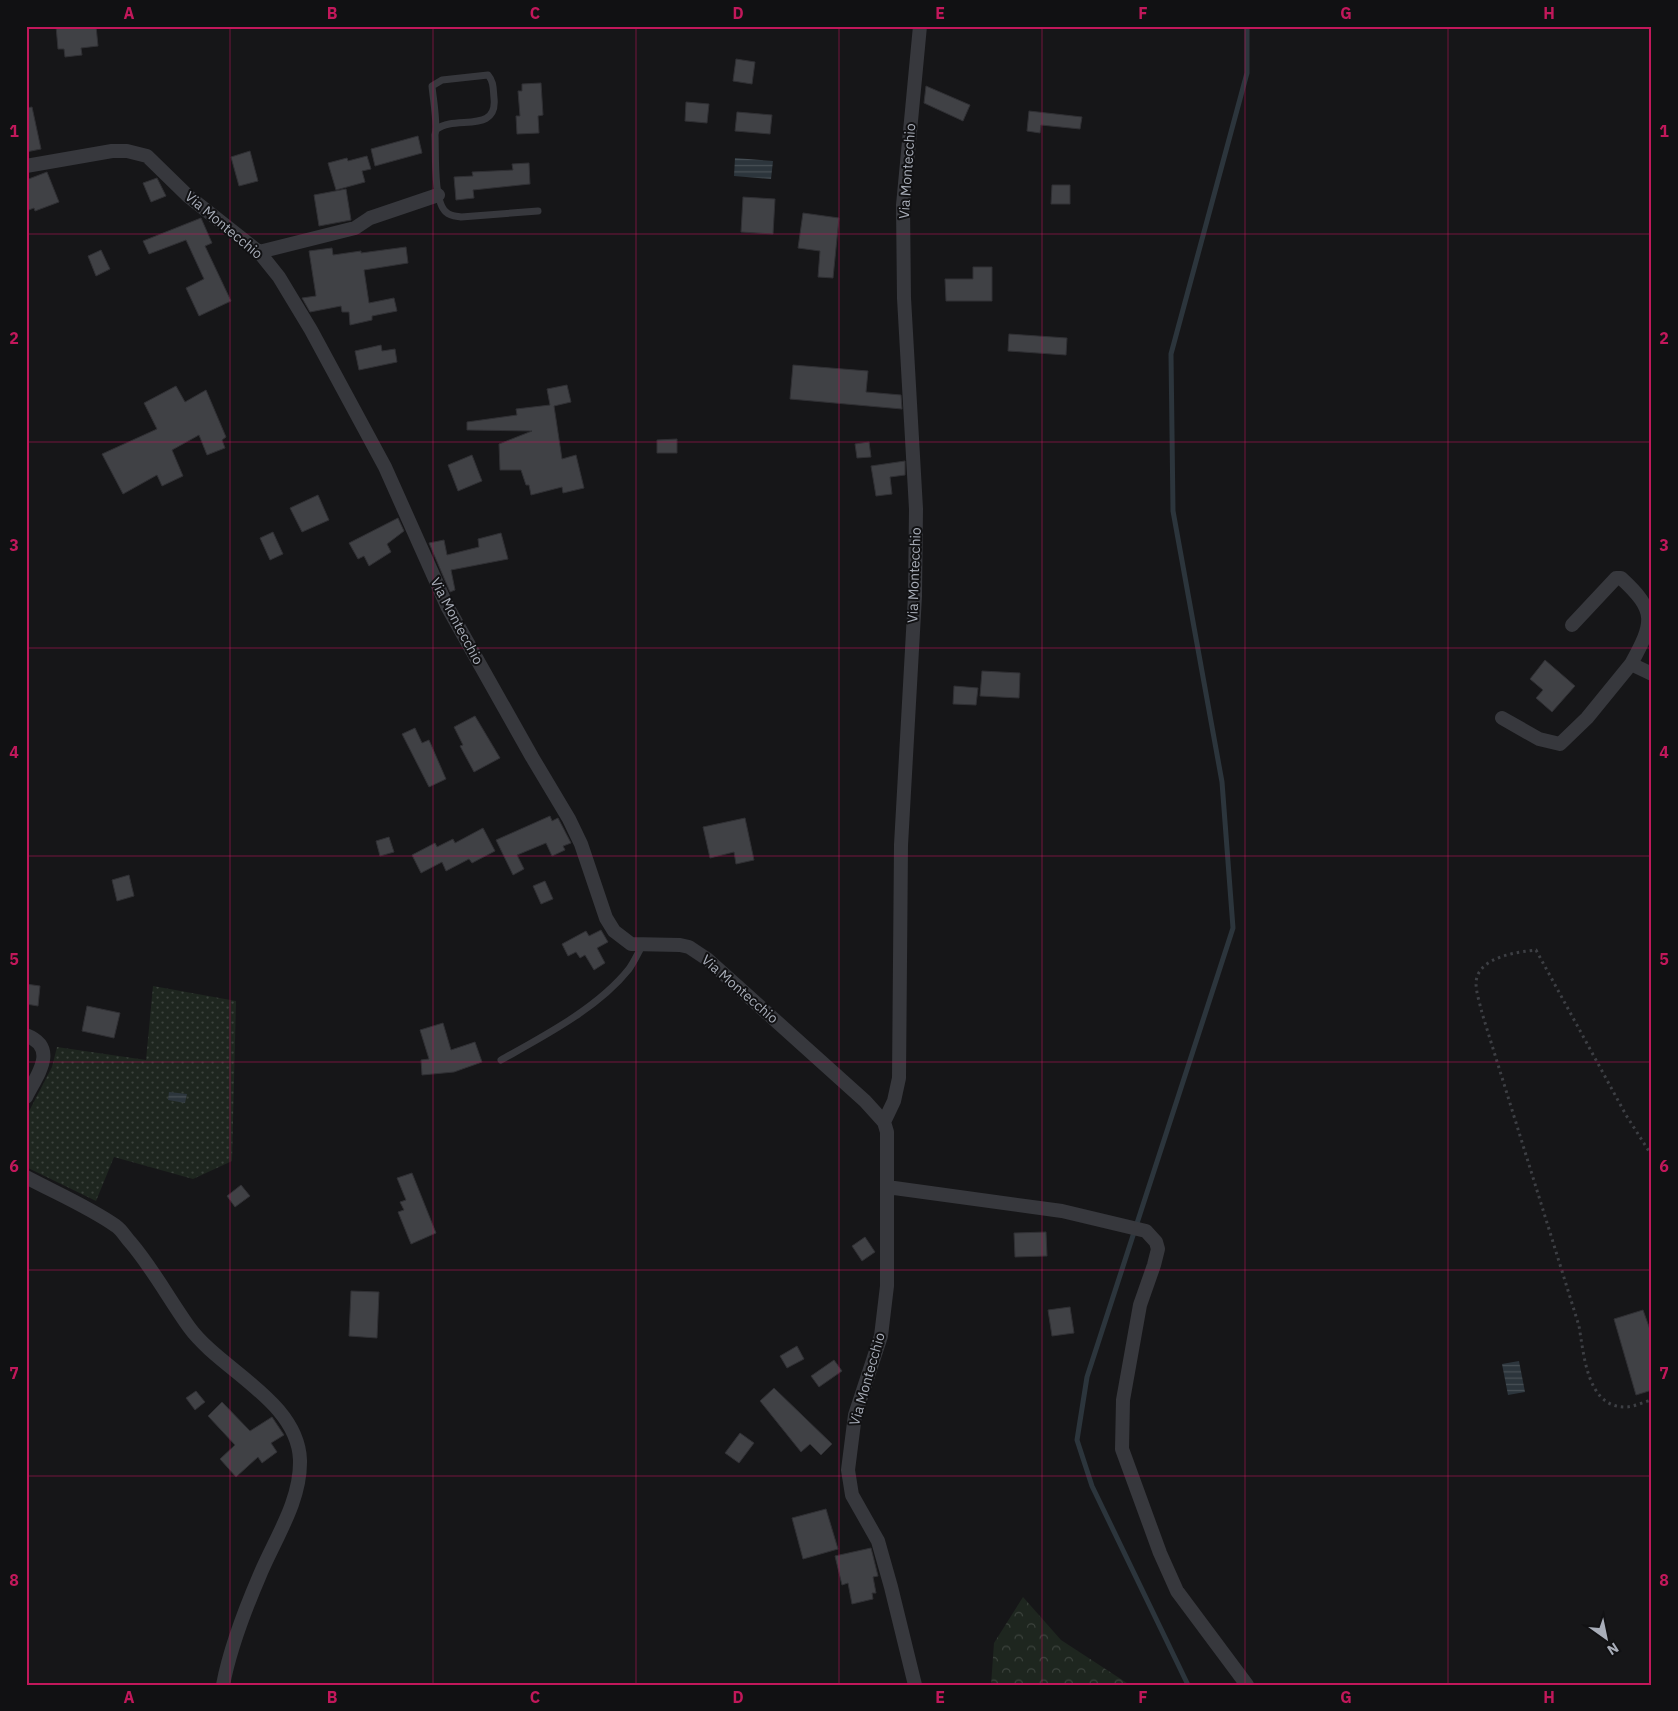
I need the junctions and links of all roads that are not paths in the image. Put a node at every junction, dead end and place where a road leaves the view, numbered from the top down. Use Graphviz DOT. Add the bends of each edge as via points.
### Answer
graph roads {
  1 [pos="920,26"];
  2 [pos="437,129"];
  3 [pos="26,166"];
  4 [pos="438,195"];
  5 [pos="538,211"];
  6 [pos="260,252"];
  7 [pos="1572,625"];
  8 [pos="1631,664"];
  9 [pos="1652,674"];
  10 [pos="1502,718"];
  11 [pos="642,946"];
  12 [pos="26,1035"];
  13 [pos="501,1060"];
  14 [pos="26,1097"];
  15 [pos="884,1122"];
  16 [pos="26,1177"];
  17 [pos="887,1187"];
  18 [pos="223,1685"];
  19 [pos="915,1685"];
  20 [pos="1247,1685"];
  1 -- 15 [label="street, Via Montecchio" via="903,206 904,298 916,509 915,596 901,845 899,1078 894,1101"];
  2 -- 2 [label="lane" via="442,125 478,121 490,116 495,105 492,80 488,76 436,82 432,86"];
  2 -- 4 [label="lane"];
  3 -- 6 [label="street, Via Montecchio" via="112,151 147,156 188,196"];
  4 -- 5 [label="lane" via="442,208 450,215 461,217"];
  4 -- 6 [label="street" via="370,218 355,228"];
  6 -- 11 [label="street, Via Montecchio" via="311,330 385,467 447,606 569,819 606,918 621,938"];
  7 -- 8 [label="street" via="1616,578 1621,578 1648,608 1648,625"];
  8 -- 9 [label="street"];
  8 -- 10 [label="street" via="1587,718 1560,744 1539,739"];
  11 -- 13 [label="lane" via="630,968 603,995 551,1032"];
  11 -- 15 [label="street, Via Montecchio" via="680,945 707,959 865,1101"];
  12 -- 14 [label="street" via="40,1042 44,1051 42,1065"];
  15 -- 17 [label="street, Via Montecchio" via="887,1132"];
  16 -- 18 [label="street" via="117,1227 140,1254 190,1329 261,1393 285,1418 296,1438 300,1461 295,1496 255,1587 228,1660"];
  17 -- 19 [label="street, Via Montecchio" via="887,1286 881,1336 854,1415 848,1470 852,1495 878,1540"];
  17 -- 20 [label="street" via="1062,1211 1146,1231 1156,1242 1158,1249 1140,1305 1124,1390 1122,1449 1177,1591"];
}
